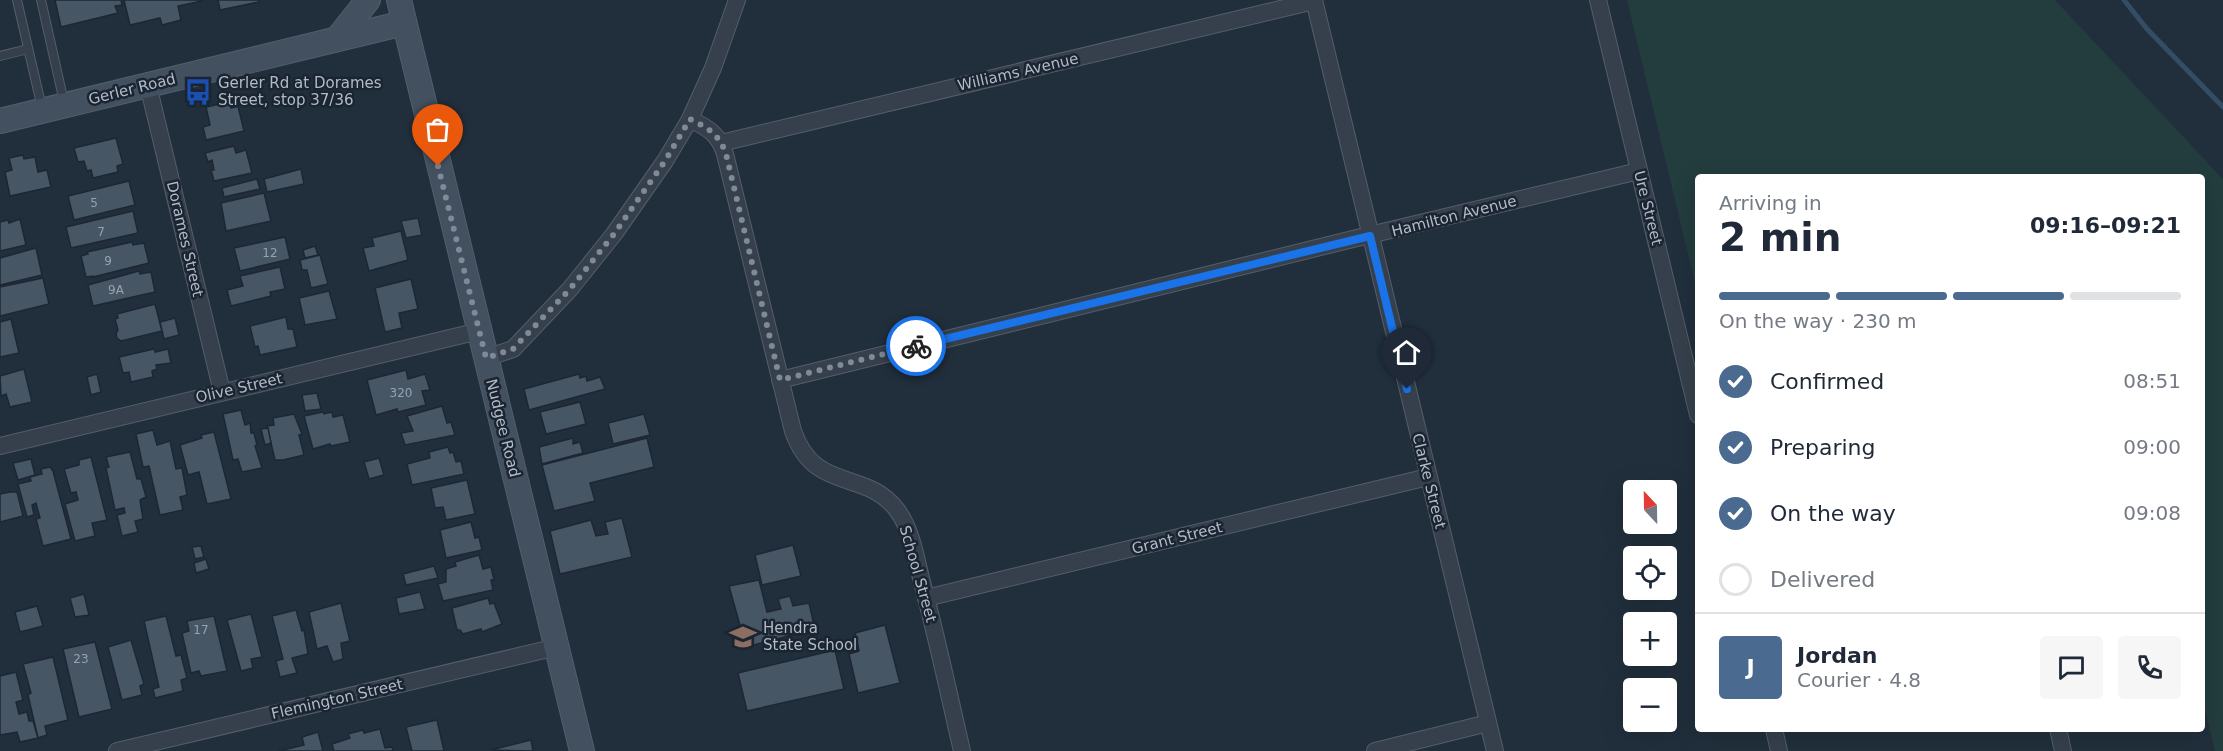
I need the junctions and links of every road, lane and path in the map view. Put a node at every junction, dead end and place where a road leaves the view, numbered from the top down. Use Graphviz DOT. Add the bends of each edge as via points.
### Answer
graph roads {
  1 [pos="16,0"];
  2 [pos="41,0"];
  3 [pos="368,0"];
  4 [pos="737,0"];
  5 [pos="1314,0"];
  6 [pos="1598,0"];
  7 [pos="402,11"];
  8 [pos="337,39"];
  9 [pos="28,49"];
  10 [pos="0,56"];
  11 [pos="148,85"];
  12 [pos="53,108"];
  13 [pos="690,119"];
  14 [pos="0,121"];
  15 [pos="721,143"];
  16 [pos="1639,171"];
  17 [pos="1370,236"];
  18 [pos="479,331"];
  19 [pos="486,358"];
  20 [pos="780,380"];
  21 [pos="222,392"];
  22 [pos="1695,403"];
  23 [pos="0,446"];
  24 [pos="1428,477"];
  25 [pos="926,598"];
  26 [pos="557,647"];
  27 [pos="1488,723"];
  28 [pos="1775,732"];
  29 [pos="2059,732"];
  30 [pos="166,745"];
  31 [pos="117,751"];
  32 [pos="582,751"];
  33 [pos="962,751"];
  34 [pos="1375,751"];
  35 [pos="1495,751"];
  36 [pos="1779,751"];
  37 [pos="2063,751"];
  1 -- 9 [label="lane"];
  2 -- 12 [label="lane"];
  3 -- 8 [label="main road"];
  4 -- 13 [label="street"];
  5 -- 15 [label="street, Williams Avenue"];
  5 -- 17 [label="street, Clarke Street"];
  6 -- 16 [label="street, Ure Street"];
  7 -- 8 [label="main road, Gerler Road"];
  7 -- 18 [label="main road, Nudgee Road"];
  8 -- 11 [label="main road, Gerler Road"];
  9 -- 10 [label="lane"];
  9 -- 12 [label="lane"];
  11 -- 12 [label="main road, Gerler Road"];
  11 -- 21 [label="street, Dorames Street"];
  12 -- 14 [label="main road, Gerler Road"];
  13 -- 15 [label="street" via="709,128"];
  13 -- 19 [label="street" via="614,234 570,289 513,349"];
  15 -- 20 [label="street, School Street"];
  16 -- 17 [label="street, Hamilton Avenue"];
  16 -- 22 [label="street, Ure Street"];
  17 -- 20 [label="street, Hamilton Avenue"];
  17 -- 24 [label="street, Clarke Street"];
  18 -- 19 [label="main road, Nudgee Road"];
  18 -- 21 [label="street, Olive Street"];
  19 -- 26 [label="main road, Nudgee Road"];
  20 -- 25 [label="street, School Street" via="797,443 810,462 829,475 877,491 898,511 906,524"];
  21 -- 23 [label="street, Olive Street"];
  24 -- 25 [label="street, Grant Street"];
  24 -- 27 [label="street, Clarke Street"];
  25 -- 33 [label="street, School Street"];
  26 -- 30 [label="street, Flemington Street"];
  26 -- 32 [label="main road, Nudgee Road"];
  27 -- 34 [label="street"];
  27 -- 35 [label="street, Clarke Street"];
  28 -- 36 [label="street"];
  29 -- 37 [label="street"];
  30 -- 31 [label="street, Flemington Street"];
}
